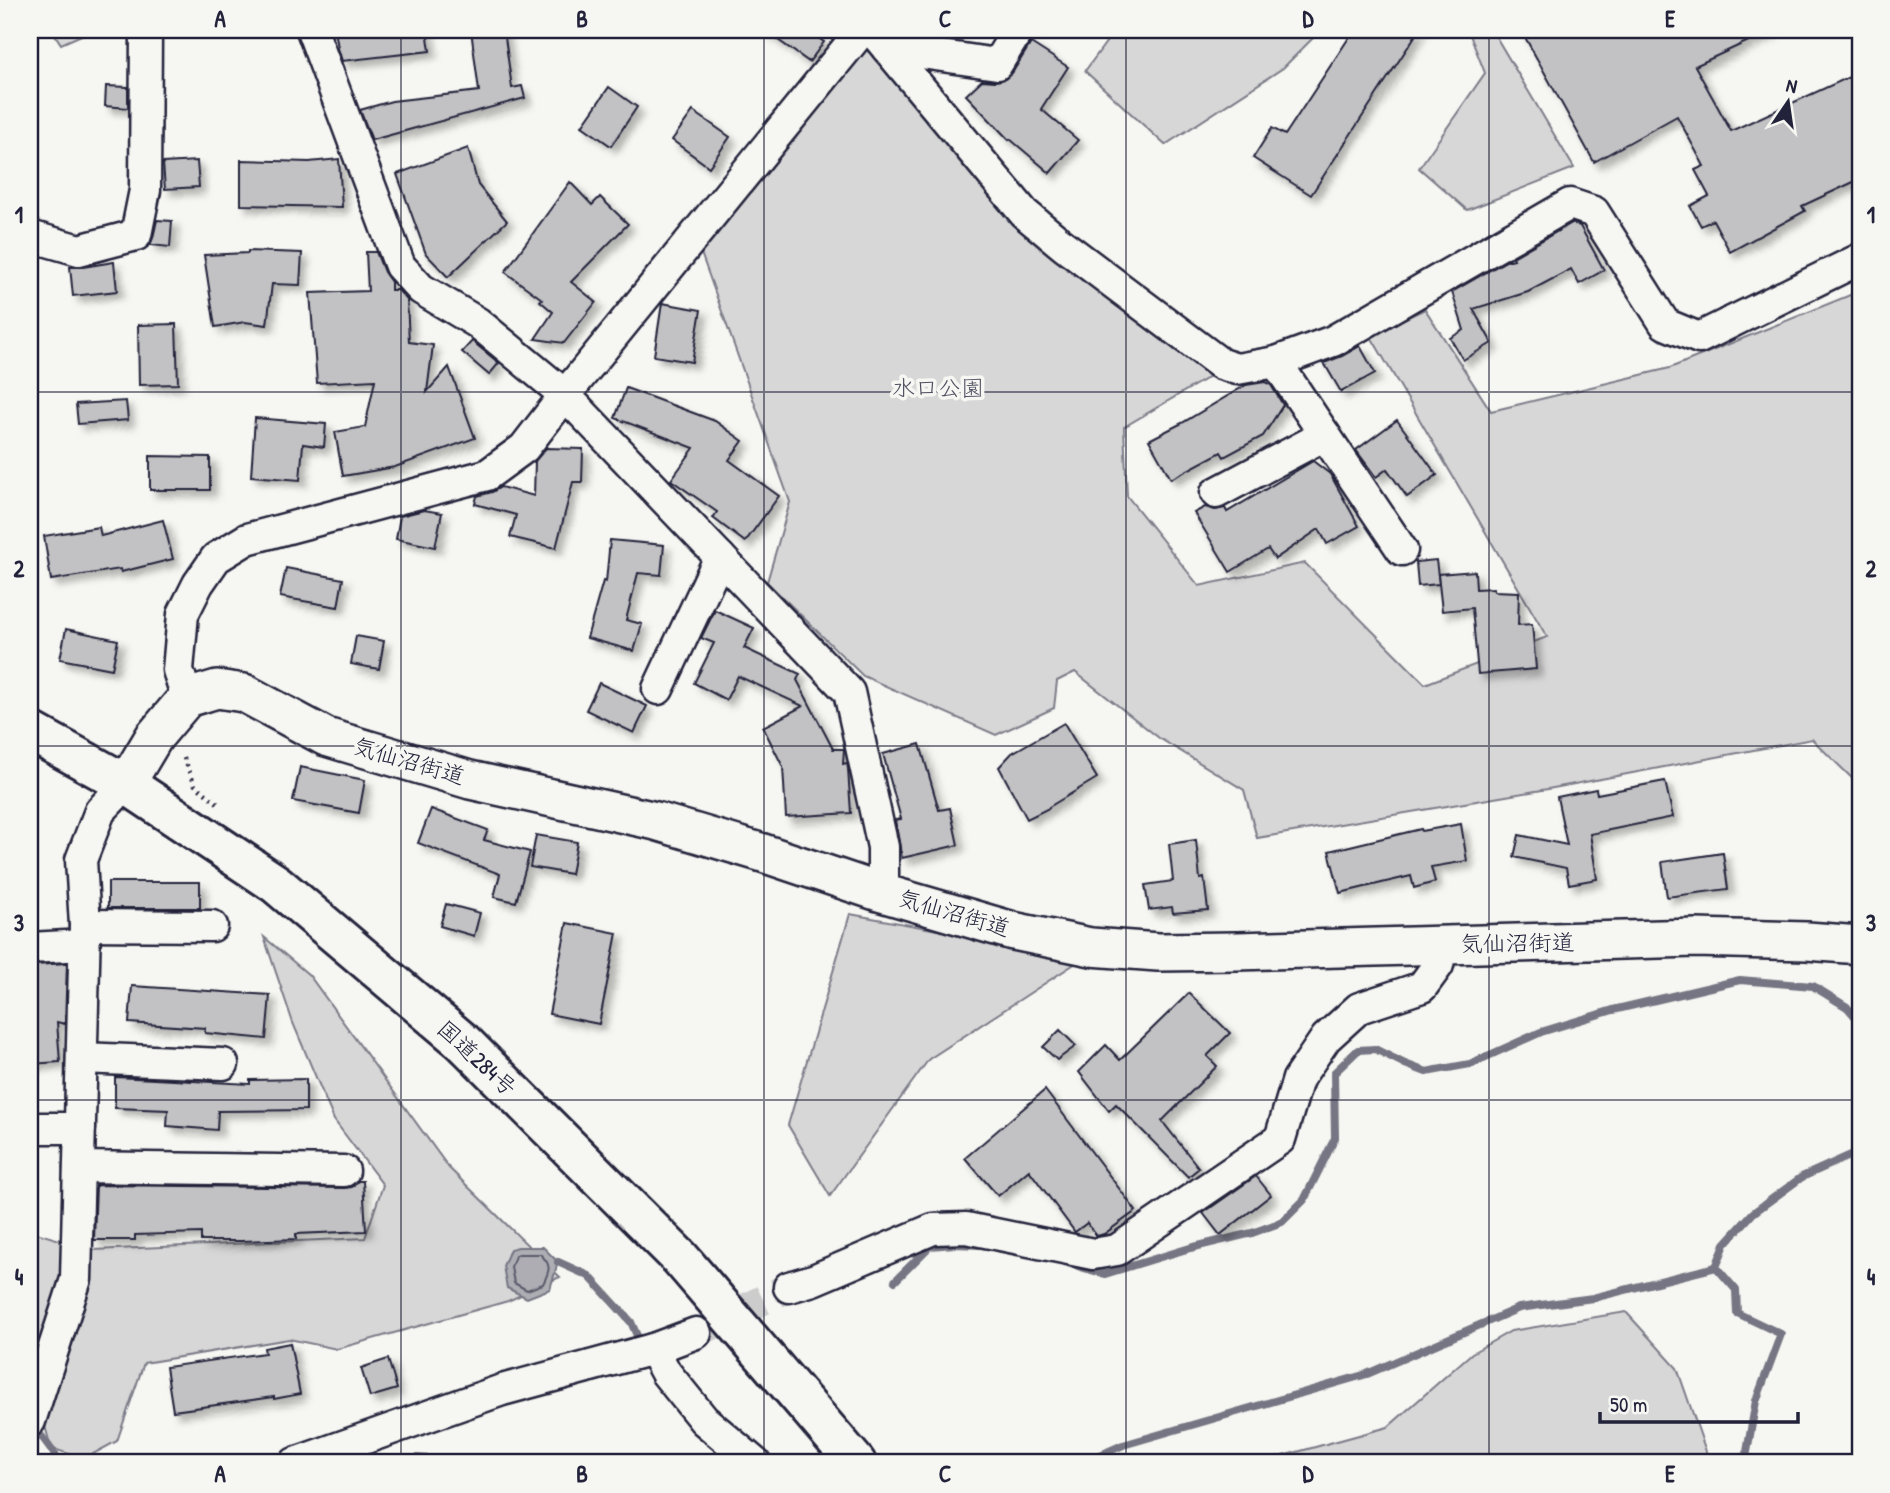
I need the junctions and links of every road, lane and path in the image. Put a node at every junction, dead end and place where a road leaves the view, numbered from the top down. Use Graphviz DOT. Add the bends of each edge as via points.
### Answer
graph roads {
  1 [pos="146,30"];
  2 [pos="312,30"];
  3 [pos="862,30"];
  4 [pos="1018,30"];
  5 [pos="879,39"];
  6 [pos="30,236"];
  7 [pos="1860,259"];
  8 [pos="1276,362"];
  9 [pos="565,395"];
  10 [pos="1325,435"];
  11 [pos="1216,493"];
  12 [pos="1402,550"];
  13 [pos="720,557"];
  14 [pos="658,689"];
  15 [pos="187,698"];
  16 [pos="30,731"];
  17 [pos="125,783"];
  18 [pos="879,892"];
  19 [pos="212,926"];
  20 [pos="85,935"];
  21 [pos="1442,944"];
  22 [pos="1860,945"];
  23 [pos="30,948"];
  24 [pos="82,1058"];
  25 [pos="223,1064"];
  26 [pos="30,1128"];
  27 [pos="80,1128"];
  28 [pos="79,1167"];
  29 [pos="344,1171"];
  30 [pos="789,1287"];
  31 [pos="696,1333"];
  32 [pos="653,1349"];
  33 [pos="30,1421"];
  34 [pos="295,1463"];
  35 [pos="755,1463"];
  36 [pos="856,1463"];
  1 -- 6 [label="street" via="145,190 136,235 79,250"];
  2 -- 9 [label="street" via="400,265 421,289 478,323"];
  3 -- 9 [label="street"];
  4 -- 5 [label="street" via="997,64"];
  5 -- 8 [label="street" via="1024,213 1064,246 1221,364 1237,369"];
  7 -- 8 [label="street" via="1699,338 1665,324 1594,212 1570,204 1333,341"];
  8 -- 10 [label="street"];
  9 -- 13 [label="street"];
  9 -- 15 [label="street" via="524,448 487,475 247,539 216,558 183,614 178,670"];
  10 -- 11 [label="street"];
  10 -- 12 [label="street"];
  13 -- 14 [label="street"];
  13 -- 18 [label="street" via="849,692 883,847"];
  15 -- 17 [label="street" via="153,737"];
  15 -- 18 [label="street, 気仙沼街道" via="217,689 244,693 326,737 470,780 656,821"];
  16 -- 17 [label="highway, 国道284号"];
  17 -- 20 [label="street" via="100,811 81,860"];
  17 -- 36 [label="highway, 国道284号" via="276,884 463,1042 680,1258"];
  18 -- 21 [label="street, 気仙沼街道" via="1013,931 1091,947 1158,952"];
  19 -- 20 [label="street"];
  20 -- 23 [label="street"];
  20 -- 24 [label="street"];
  21 -- 22 [label="street, 気仙沼街道" via="1696,938"];
  21 -- 30 [label="street" via="1438,965 1422,987 1359,1008 1326,1038 1298,1079 1280,1139 1117,1250 1093,1254 966,1228 933,1229"];
  24 -- 25 [label="street"];
  24 -- 27 [label="street"];
  26 -- 27 [label="street"];
  27 -- 28 [label="street"];
  28 -- 29 [label="street"];
  28 -- 33 [label="street" via="76,1279"];
  31 -- 32 [label="street"];
  32 -- 34 [label="street" via="502,1390"];
  32 -- 35 [label="street" via="704,1420"];
}
